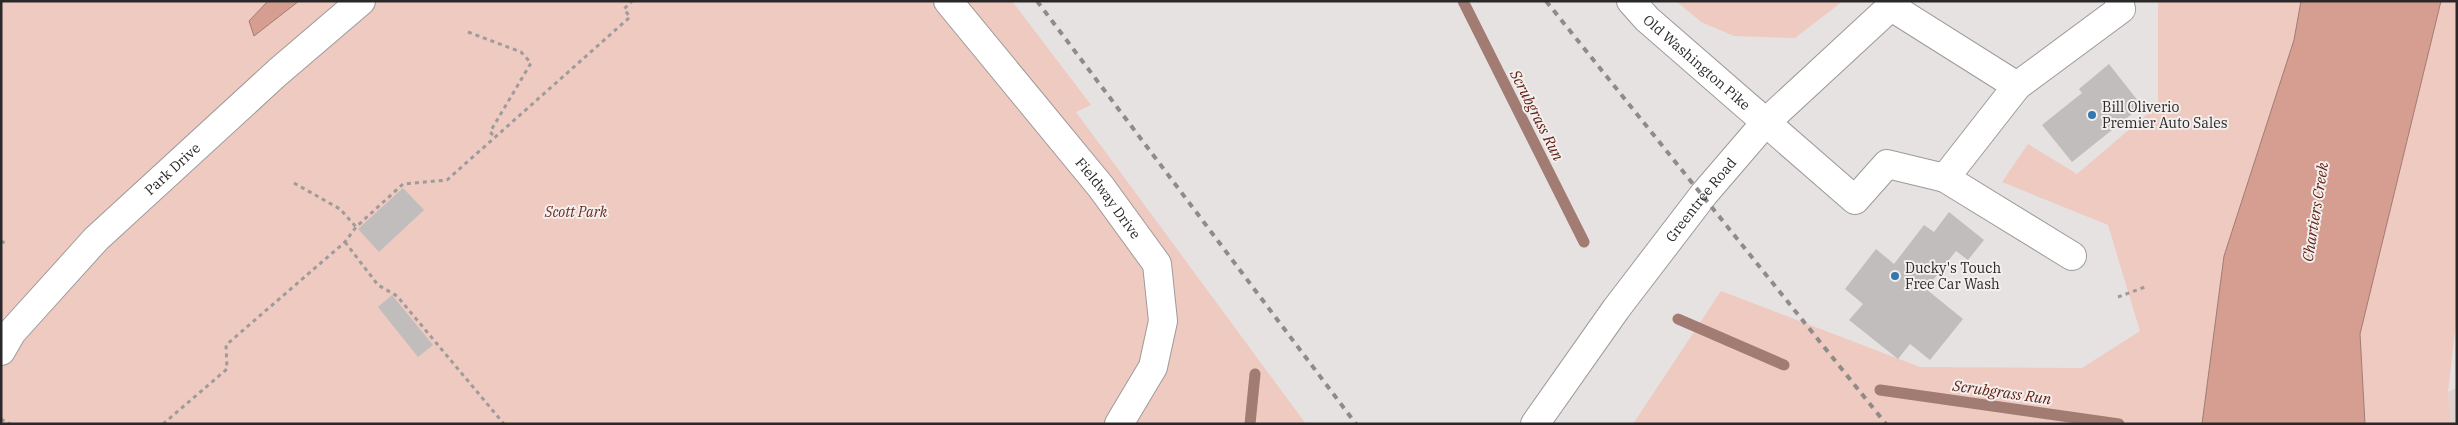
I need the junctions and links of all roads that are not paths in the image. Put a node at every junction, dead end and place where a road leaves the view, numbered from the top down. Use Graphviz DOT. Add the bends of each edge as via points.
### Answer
graph roads {
  1 [pos="361,1"];
  2 [pos="948,1"];
  3 [pos="1631,1"];
  4 [pos="2119,1"];
  5 [pos="1894,4"];
  6 [pos="2018,86"];
  7 [pos="1765,123"];
  8 [pos="1945,178"];
  9 [pos="2072,256"];
  10 [pos="1,351"];
  11 [pos="1119,424"];
  12 [pos="1535,424"];
  1 -- 10 [label="main road, Park Drive" via="278,72 96,239 12,332"];
  2 -- 11 [label="main road, Fieldway Drive" via="1101,187 1157,264 1163,321 1152,367"];
  3 -- 7 [label="main road, Old Washington Pike" via="1647,19"];
  4 -- 6 [label="main road" via="2121,9"];
  5 -- 6 [label="main road"];
  5 -- 7 [label="main road, Greentree Road"];
  6 -- 8 [label="main road"];
  7 -- 8 [label="main road, Old Washington Pike" via="1855,200 1887,164"];
  7 -- 12 [label="main road, Greentree Road" via="1616,308"];
  8 -- 9 [label="main road"];
}
